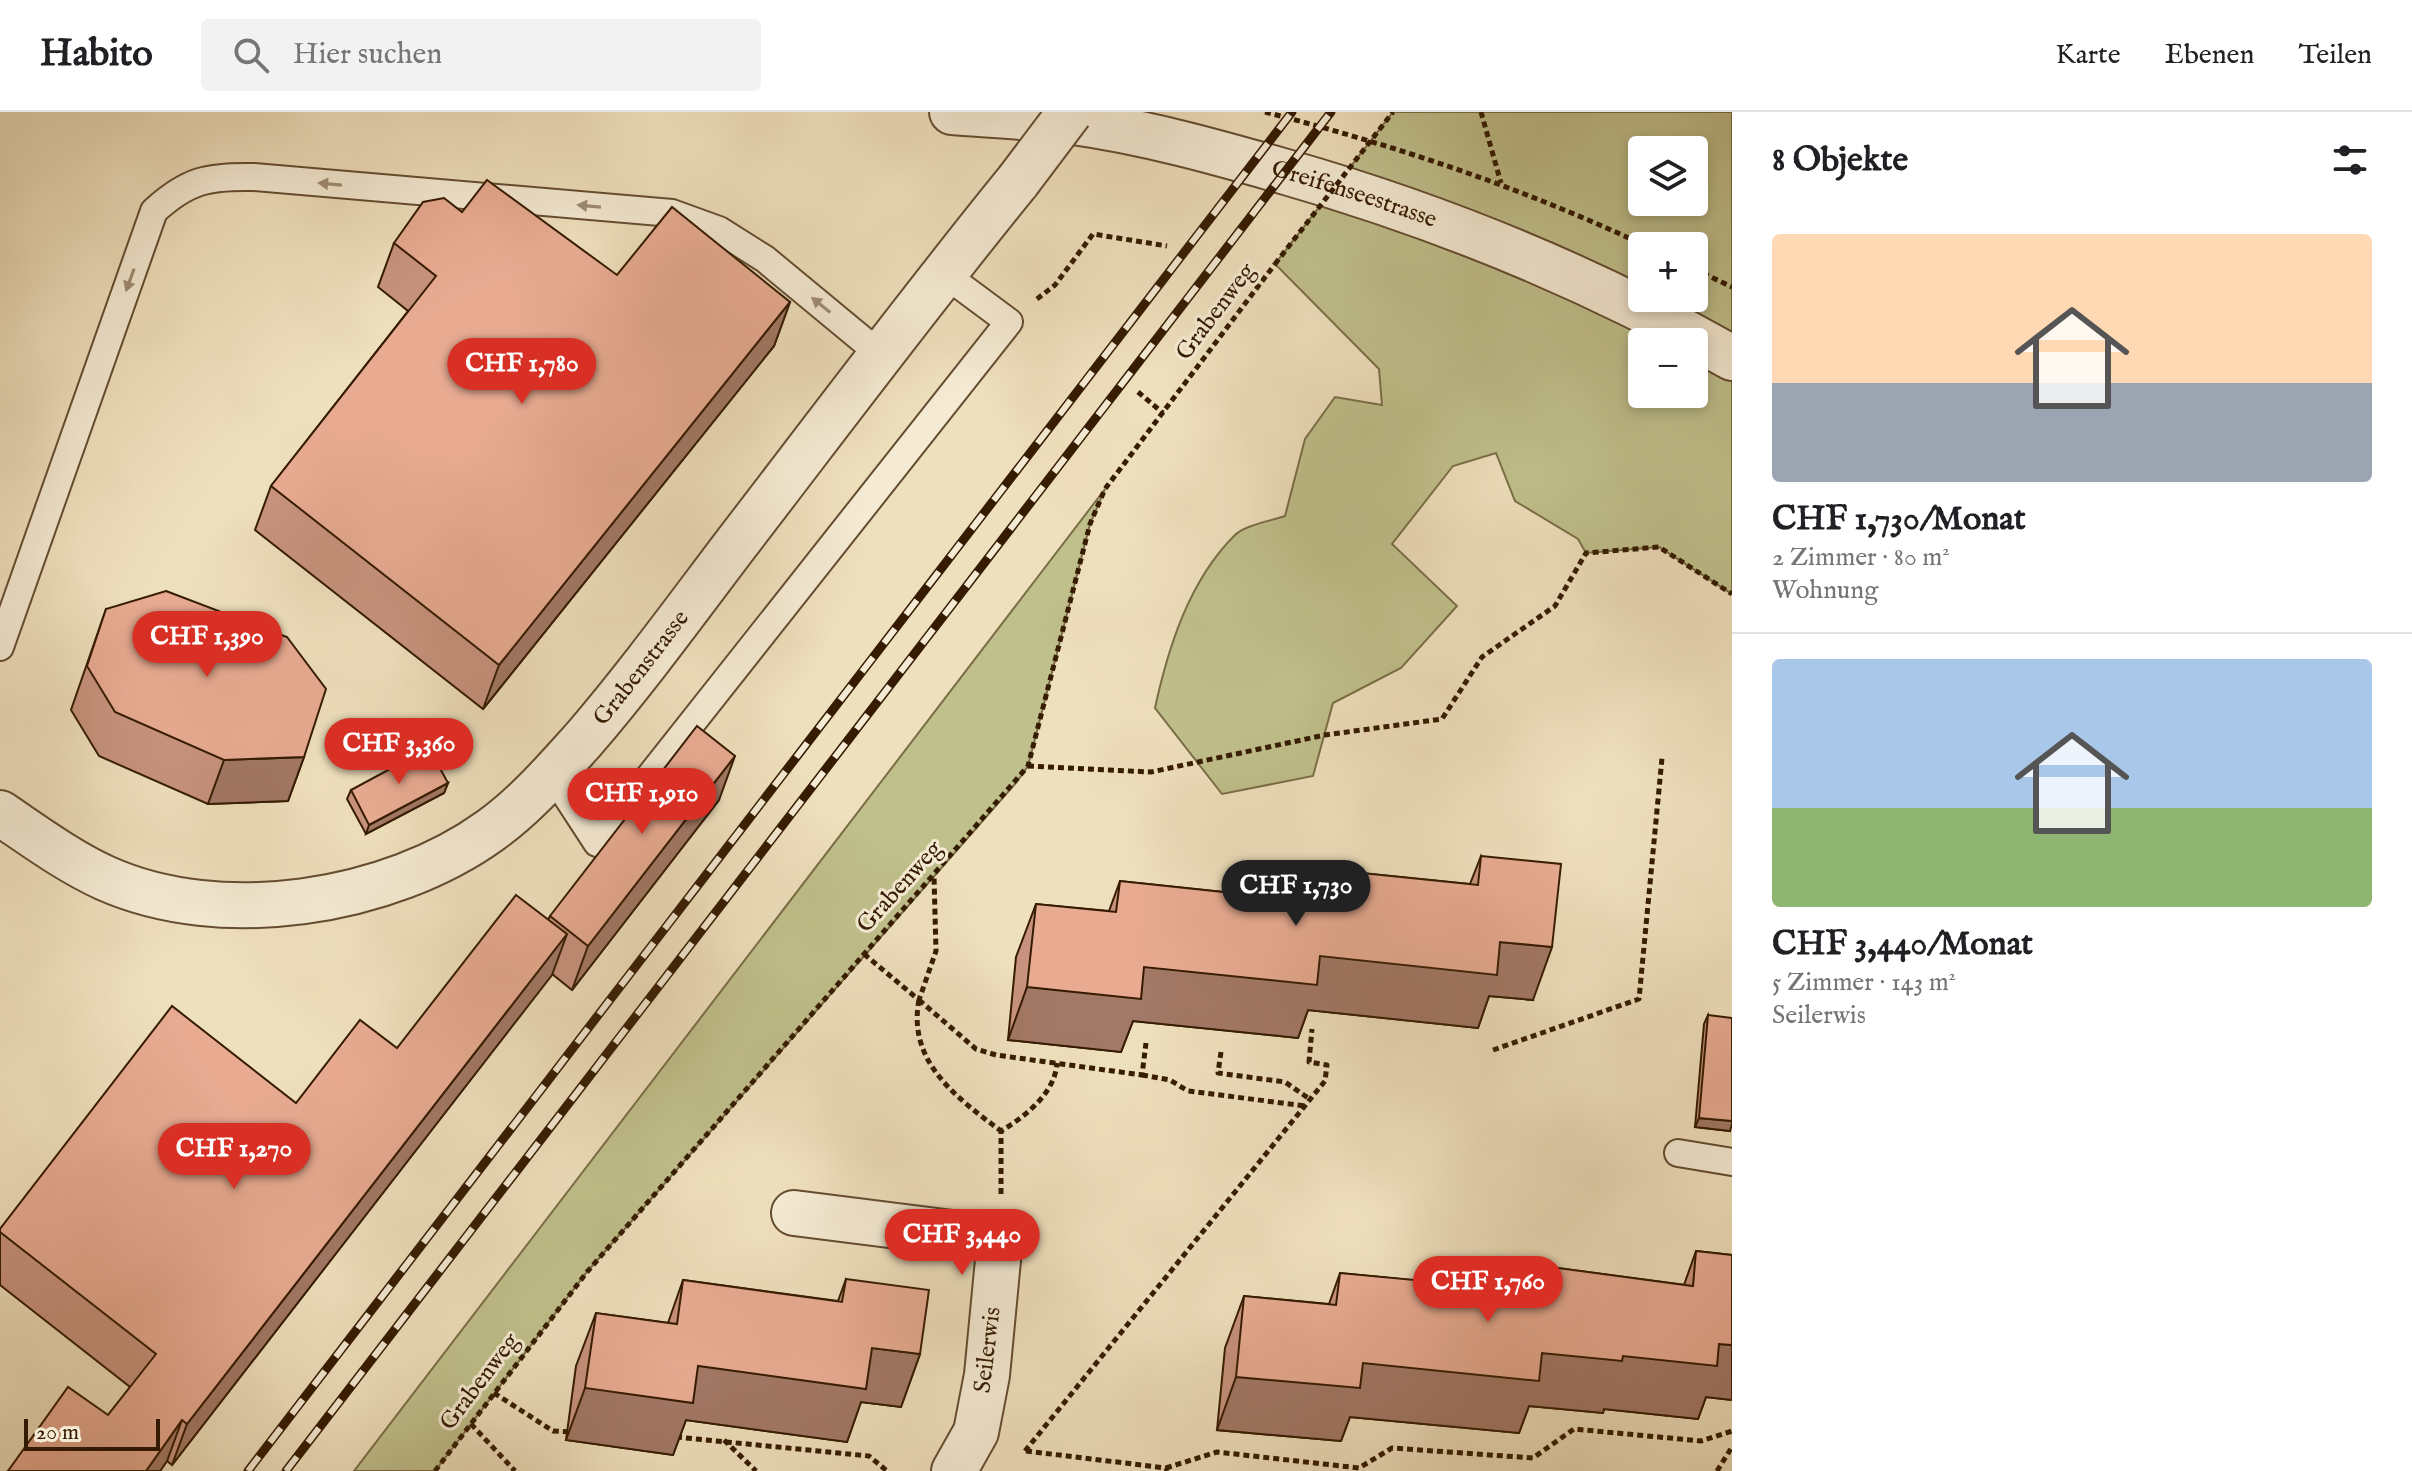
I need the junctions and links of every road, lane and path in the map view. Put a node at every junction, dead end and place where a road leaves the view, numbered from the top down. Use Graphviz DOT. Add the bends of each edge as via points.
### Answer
graph roads {
  1 [pos="952,112"];
  2 [pos="1070,112"];
  3 [pos="1265,112"];
  4 [pos="1393,112"];
  5 [pos="1481,112"];
  6 [pos="1501,183"];
  7 [pos="1628,238"];
  8 [pos="1167,246"];
  9 [pos="943,273"];
  10 [pos="1708,276"];
  11 [pos="1732,287"];
  12 [pos="1009,322"];
  13 [pos="881,355"];
  14 [pos="1732,358"];
  15 [pos="1138,392"];
  16 [pos="1163,413"];
  17 [pos="1732,594"];
  18 [pos="0,647"];
  19 [pos="1662,758"];
  20 [pos="1028,766"];
  21 [pos="552,774"];
  22 [pos="0,813"];
  23 [pos="934,875"];
  24 [pos="864,954"];
  25 [pos="919,1000"];
  26 [pos="1312,1029"];
  27 [pos="1146,1043"];
  28 [pos="1493,1050"];
  29 [pos="1221,1052"];
  30 [pos="1057,1063"];
  31 [pos="1142,1075"];
  32 [pos="1309,1103"];
  33 [pos="1001,1131"];
  34 [pos="1678,1153"];
  35 [pos="1732,1162"];
  36 [pos="794,1213"];
  37 [pos="1000,1239"];
  38 [pos="494,1393"];
  39 [pos="471,1424"];
  40 [pos="1732,1431"];
  41 [pos="584,1432"];
  42 [pos="976,1432"];
  43 [pos="661,1436"];
  44 [pos="723,1439"];
  45 [pos="1732,1447"];
  46 [pos="1025,1451"];
  47 [pos="1166,1469"];
  48 [pos="435,1471"];
  49 [pos="515,1471"];
  50 [pos="756,1471"];
  51 [pos="887,1471"];
  52 [pos="954,1471"];
  53 [pos="1717,1471"];
  1 -- 14 [label="street, Greifenseestrasse" via="1089,125 1212,151 1377,198 1516,249 1647,310"];
  2 -- 9 [label="street, Grabenstrasse, bridge"];
  3 -- 6 [label="path"];
  4 -- 16 [label="path, Grabenweg, bridge"];
  5 -- 6 [label="path"];
  6 -- 7 [label="path"];
  8 -- 12 [label="path" via="1093,234 1055,285"];
  9 -- 12 [label="lane"];
  9 -- 13 [label="street, Grabenstrasse"];
  10 -- 11 [label="path"];
  12 -- 21 [label="lane" via="597,843"];
  13 -- 18 [label="lane, one-way" via="765,259 719,230 672,213 218,176 180,187 154,211"];
  13 -- 21 [label="street, Grabenstrasse" via="619,697"];
  15 -- 16 [label="path"];
  16 -- 20 [label="path, Grabenweg" via="1105,489 1090,524"];
  17 -- 20 [label="path" via="1659,547 1586,553 1555,606 1482,657 1442,719 1325,735 1151,772"];
  19 -- 28 [label="path" via="1639,999"];
  20 -- 23 [label="path, Grabenweg"];
  21 -- 22 [label="street, Grabenstrasse" via="492,830 428,867 308,903 167,897 106,878"];
  23 -- 24 [label="path, Grabenweg"];
  23 -- 25 [label="path" via="936,951"];
  24 -- 25 [label="path"];
  24 -- 38 [label="path, Grabenweg" via="587,1272"];
  25 -- 30 [label="path" via="976,1049"];
  25 -- 33 [label="path" via="921,1048 938,1077"];
  26 -- 32 [label="path" via="1309,1062 1327,1065 1325,1081"];
  27 -- 31 [label="path"];
  29 -- 32 [label="path" via="1218,1073 1285,1082"];
  30 -- 31 [label="path"];
  30 -- 33 [label="path" via="1054,1084"];
  31 -- 32 [label="path" via="1170,1080 1188,1091"];
  32 -- 46 [label="path"];
  33 -- 37 [label="path"];
  34 -- 35 [label="lane"];
  36 -- 37 [label="street"];
  37 -- 42 [label="street, Seilerwis"];
  38 -- 39 [label="path, Grabenweg"];
  38 -- 41 [label="path" via="553,1431"];
  39 -- 48 [label="path, Grabenweg"];
  39 -- 49 [label="path"];
  40 -- 47 [label="path" via="1701,1441 1574,1429 1533,1458 1392,1448 1359,1468 1217,1452"];
  42 -- 46 [label="path"];
  42 -- 52 [label="street, Seilerwis"];
  43 -- 44 [label="path"];
  44 -- 50 [label="path"];
  44 -- 51 [label="path" via="869,1456"];
  45 -- 53 [label="path"];
  46 -- 47 [label="path"];
}
